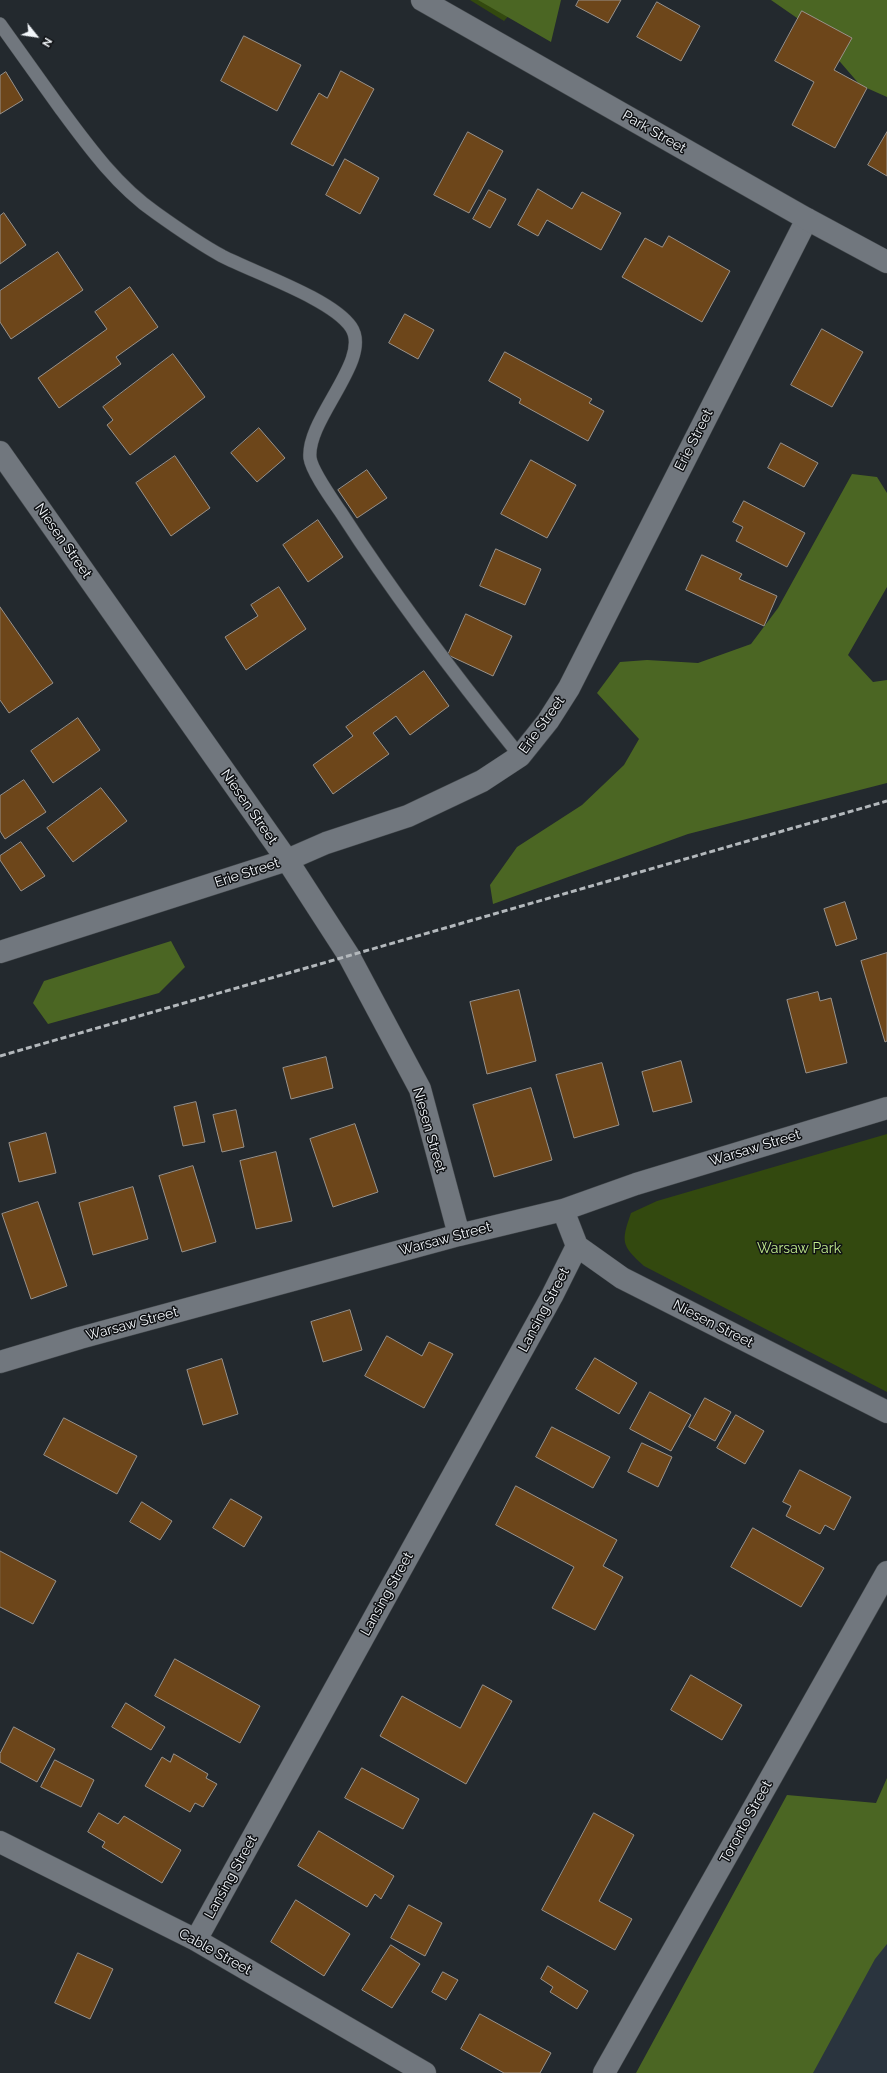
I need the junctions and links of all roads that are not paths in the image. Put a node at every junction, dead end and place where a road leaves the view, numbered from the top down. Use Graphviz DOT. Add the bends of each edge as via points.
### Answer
graph roads {
  1 [pos="422,0"];
  2 [pos="0,24"];
  3 [pos="807,219"];
  4 [pos="887,262"];
  5 [pos="0,452"];
  6 [pos="520,756"];
  7 [pos="287,860"];
  8 [pos="0,952"];
  9 [pos="887,1108"];
  10 [pos="564,1210"];
  11 [pos="459,1235"];
  12 [pos="577,1246"];
  13 [pos="1,1367"];
  14 [pos="887,1412"];
  15 [pos="887,1572"];
  16 [pos="0,1842"];
  17 [pos="196,1940"];
  18 [pos="425,2073"];
  19 [pos="604,2073"];
  1 -- 3 [label="street, Park Street"];
  2 -- 6 [label="lane" via="84,140 127,189 154,212 220,255 312,298 342,315 353,330 357,347 314,433 310,459 364,547 472,696"];
  3 -- 4 [label="street, Park Street"];
  3 -- 6 [label="street, Erie Street" via="568,688 548,721"];
  5 -- 7 [label="street, Niesen Street"];
  6 -- 7 [label="street, Erie Street" via="482,781 408,816 326,843"];
  7 -- 8 [label="street, Erie Street"];
  7 -- 11 [label="street, Niesen Street" via="350,956 420,1089"];
  9 -- 10 [label="street, Warsaw Street" via="636,1184"];
  10 -- 11 [label="street, Warsaw Street"];
  10 -- 12 [label="street"];
  11 -- 13 [label="street, Warsaw Street" via="88,1336"];
  12 -- 14 [label="street, Niesen Street" via="622,1278"];
  12 -- 17 [label="street, Lansing Street"];
  15 -- 19 [label="street, Toronto Street"];
  16 -- 17 [label="street, Cable Street"];
  17 -- 18 [label="street, Cable Street"];
}
